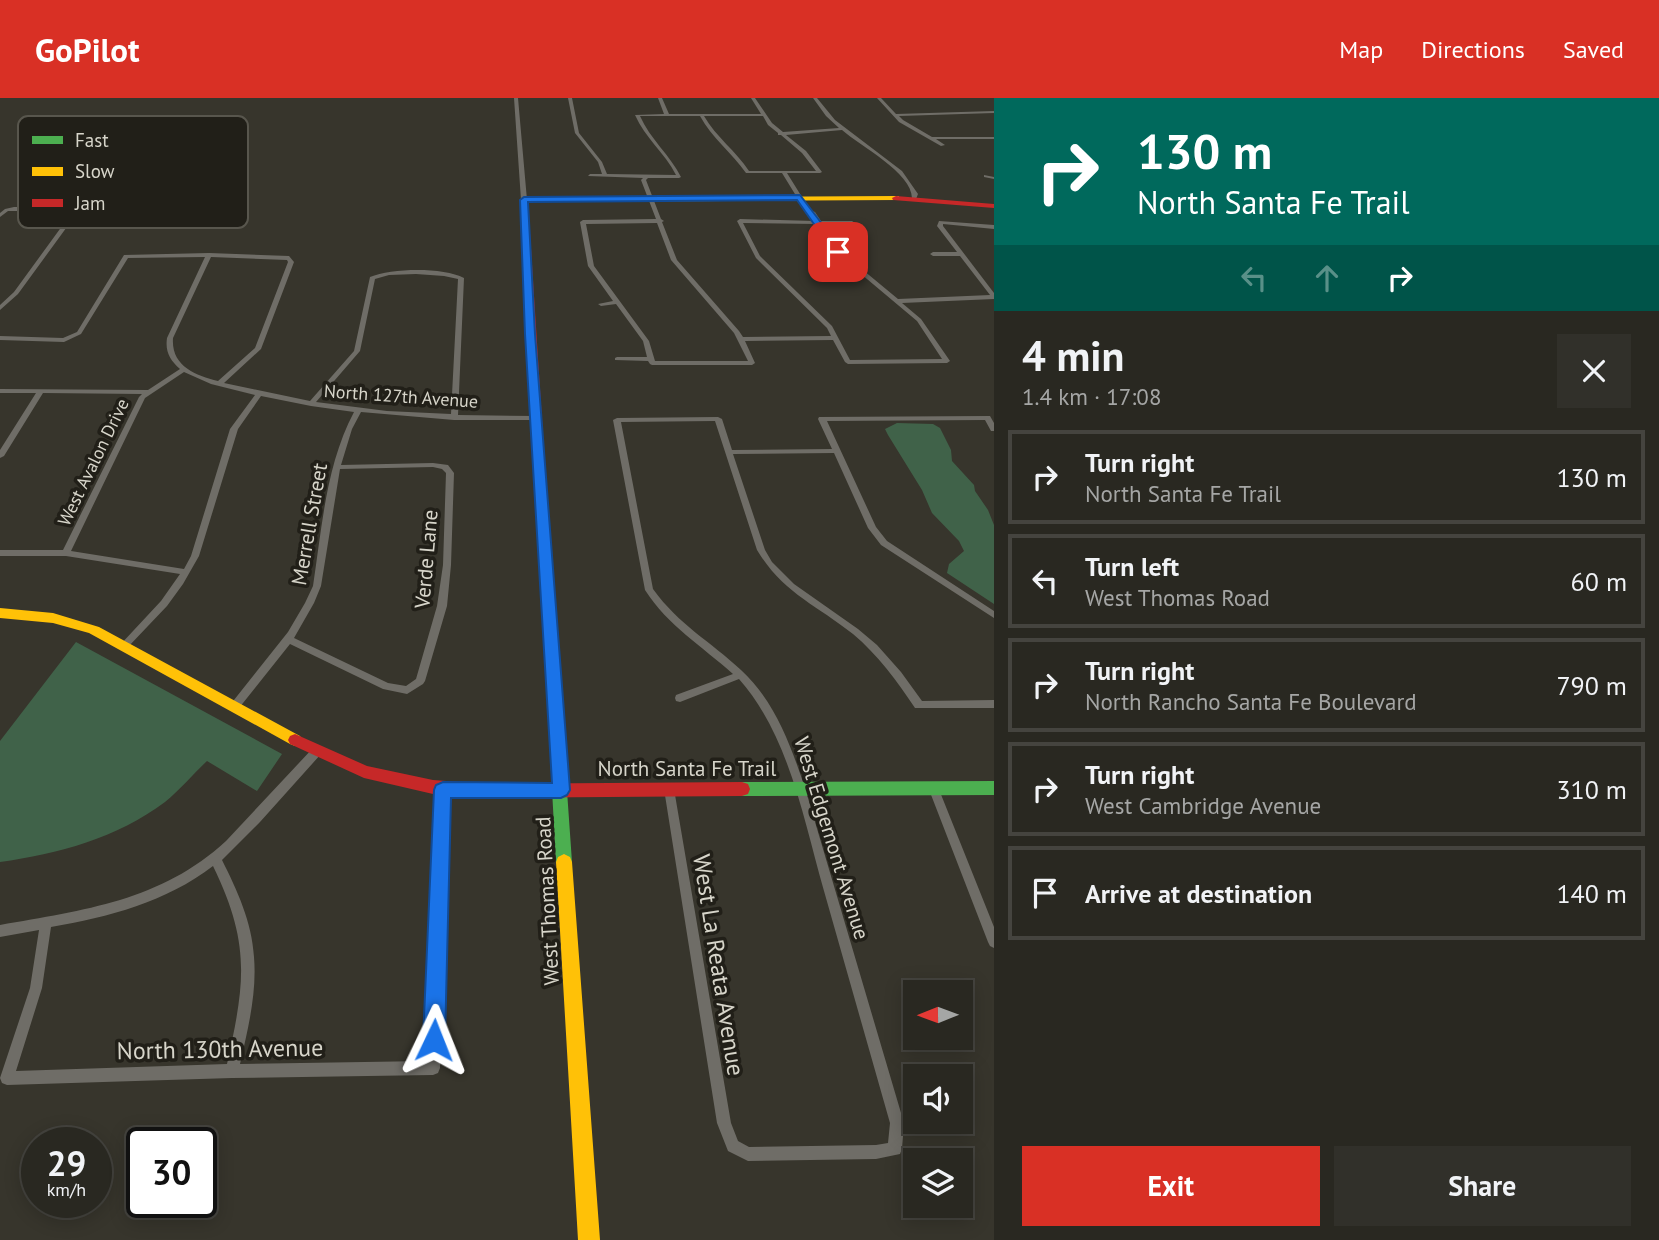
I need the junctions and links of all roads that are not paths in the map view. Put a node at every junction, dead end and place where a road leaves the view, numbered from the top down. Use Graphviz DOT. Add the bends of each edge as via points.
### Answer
graph roads {
  1 [pos="516,98"];
  2 [pos="570,98"];
  3 [pos="660,98"];
  4 [pos="753,98"];
  5 [pos="815,98"];
  6 [pos="878,98"];
  7 [pos="994,112"];
  8 [pos="667,115"];
  9 [pos="701,115"];
  10 [pos="763,115"];
  11 [pos="894,115"];
  12 [pos="842,129"];
  13 [pos="780,134"];
  14 [pos="927,138"];
  15 [pos="994,138"];
  16 [pos="943,145"];
  17 [pos="788,172"];
  18 [pos="590,175"];
  19 [pos="605,175"];
  20 [pos="986,176"];
  21 [pos="646,177"];
  22 [pos="994,178"];
  23 [pos="804,198"];
  24 [pos="914,198"];
  25 [pos="653,199"];
  26 [pos="524,200"];
  27 [pos="994,206"];
  28 [pos="18,210"];
  29 [pos="0,215"];
  30 [pos="660,219"];
  31 [pos="818,221"];
  32 [pos="852,223"];
  33 [pos="994,227"];
  34 [pos="63,228"];
  35 [pos="933,254"];
  36 [pos="959,254"];
  37 [pos="209,255"];
  38 [pos="994,297"];
  39 [pos="897,301"];
  40 [pos="618,302"];
  41 [pos="601,304"];
  42 [pos="0,308"];
  43 [pos="0,338"];
  44 [pos="836,338"];
  45 [pos="742,339"];
  46 [pos="617,359"];
  47 [pos="651,359"];
  48 [pos="185,369"];
  49 [pos="220,383"];
  50 [pos="0,391"];
  51 [pos="41,391"];
  52 [pos="147,392"];
  53 [pos="259,394"];
  54 [pos="311,404"];
  55 [pos="358,411"];
  56 [pos="454,418"];
  57 [pos="536,418"];
  58 [pos="994,429"];
  59 [pos="836,451"];
  60 [pos="729,452"];
  61 [pos="0,456"];
  62 [pos="337,467"];
  63 [pos="0,553"];
  64 [pos="66,553"];
  65 [pos="186,572"];
  66 [pos="0,613"];
  67 [pos="994,615"];
  68 [pos="288,639"];
  69 [pos="125,645"];
  70 [pos="740,675"];
  71 [pos="680,698"];
  72 [pos="994,704"];
  73 [pos="235,705"];
  74 [pos="317,751"];
  75 [pos="933,787"];
  76 [pos="800,788"];
  77 [pos="994,788"];
  78 [pos="669,789"];
  79 [pos="443,790"];
  80 [pos="561,790"];
  81 [pos="215,858"];
  82 [pos="46,922"];
  83 [pos="0,931"];
  84 [pos="994,942"];
  85 [pos="232,1071"];
  86 [pos="733,1146"];
  87 [pos="589,1240"];
  1 -- 26 [label="street, West Thomas Road"];
  2 -- 19 [label="street" via="577,133"];
  3 -- 8 [label="street"];
  4 -- 10 [label="street"];
  5 -- 12 [label="street"];
  6 -- 11 [label="street"];
  7 -- 11 [label="street"];
  8 -- 9 [label="street"];
  8 -- 21 [label="street" via="637,115 645,134 671,160 678,177"];
  9 -- 10 [label="street"];
  9 -- 17 [label="street" via="709,131 748,172"];
  10 -- 13 [label="street"];
  11 -- 14 [label="street"];
  12 -- 13 [label="street"];
  12 -- 24 [label="street" via="892,164"];
  13 -- 17 [label="street" via="820,172"];
  14 -- 15 [label="street"];
  14 -- 16 [label="street"];
  17 -- 23 [label="street"];
  18 -- 19 [label="street"];
  19 -- 21 [label="street"];
  20 -- 22 [label="street"];
  21 -- 25 [label="street" via="643,180"];
  23 -- 24 [label="street"];
  23 -- 25 [label="street"];
  23 -- 31 [label="street"];
  24 -- 27 [label="street"];
  25 -- 26 [label="street"];
  25 -- 30 [label="street" via="654,214"];
  26 -- 57 [label="street, West Thomas Road"];
  28 -- 29 [label="street"];
  30 -- 40 [label="street" via="583,222 591,266"];
  30 -- 45 [label="street" via="674,260"];
  31 -- 32 [label="street"];
  31 -- 39 [label="street" via="838,252"];
  31 -- 44 [label="street" via="740,221 758,257"];
  33 -- 36 [label="street" via="941,222"];
  34 -- 42 [label="street"];
  35 -- 36 [label="street"];
  36 -- 38 [label="street"];
  37 -- 43 [label="street" via="126,256 74,337"];
  37 -- 48 [label="street" via="170,338 169,349"];
  37 -- 49 [label="street" via="289,258 291,262 258,349"];
  38 -- 39 [label="street"];
  39 -- 44 [label="street" via="919,320 947,362 848,362"];
  40 -- 41 [label="street"];
  40 -- 47 [label="street" via="646,341"];
  44 -- 45 [label="street"];
  45 -- 47 [label="street" via="751,363 652,363"];
  46 -- 47 [label="street"];
  48 -- 49 [label="street, North 127th Avenue"];
  48 -- 52 [label="street, West Avalon Drive"];
  49 -- 53 [label="street, North 127th Avenue"];
  50 -- 51 [label="street"];
  51 -- 52 [label="street"];
  51 -- 61 [label="street"];
  52 -- 64 [label="street, West Avalon Drive"];
  53 -- 54 [label="street, North 127th Avenue"];
  53 -- 65 [label="street" via="234,429"];
  54 -- 55 [label="street, North 127th Avenue"];
  54 -- 56 [label="street" via="357,351 372,278 457,275 461,278"];
  55 -- 56 [label="street, North 127th Avenue"];
  55 -- 62 [label="street, Merrell Street" via="343,438"];
  56 -- 57 [label="street, North 127th Avenue"];
  57 -- 80 [label="street, West Thomas Road"];
  58 -- 59 [label="street" via="986,418 822,419"];
  59 -- 60 [label="street"];
  59 -- 67 [label="street" via="872,528 884,543"];
  60 -- 70 [label="street, West Edgemont Avenue" via="718,419 617,420 649,590 663,612"];
  60 -- 72 [label="street" via="768,563 783,581 871,644 919,705"];
  62 -- 68 [label="street, Merrell Street" via="317,586"];
  62 -- 68 [label="street, Verde Lane" via="444,467 450,472 442,606 420,681 407,690 386,686"];
  63 -- 64 [label="street"];
  64 -- 65 [label="street"];
  65 -- 69 [label="street" via="166,604"];
  66 -- 69 [label="street, North Santa Fe Trail" via="67,621"];
  68 -- 73 [label="street, Merrell Street"];
  69 -- 73 [label="street, North Santa Fe Trail"];
  70 -- 71 [label="street"];
  70 -- 76 [label="street, West Edgemont Avenue" via="769,709"];
  73 -- 74 [label="street, North Santa Fe Trail"];
  74 -- 79 [label="street, North Santa Fe Trail" via="378,775"];
  74 -- 81 [label="street"];
  75 -- 76 [label="street, North Santa Fe Trail"];
  75 -- 77 [label="street, North Santa Fe Trail"];
  75 -- 84 [label="street"];
  76 -- 78 [label="street, North Santa Fe Trail"];
  76 -- 86 [label="street, West Edgemont Avenue" via="897,1123 895,1149 748,1154"];
  78 -- 80 [label="street, North Santa Fe Trail"];
  78 -- 86 [label="street, West La Reata Avenue" via="724,1123"];
  79 -- 80 [label="street, North Santa Fe Trail"];
  79 -- 85 [label="street, North 130th Avenue" via="433,1068"];
  80 -- 87 [label="street, West Thomas Road"];
  81 -- 82 [label="street" via="174,886 132,903"];
  81 -- 85 [label="street" via="247,942 245,1006"];
  82 -- 83 [label="street"];
  82 -- 85 [label="street, North 130th Avenue" via="36,988 7,1078"];
}
